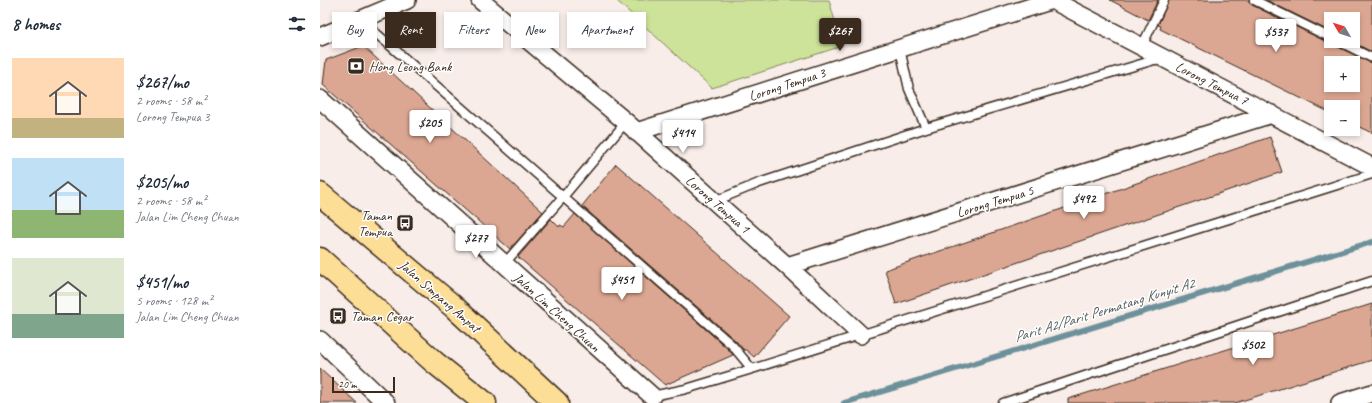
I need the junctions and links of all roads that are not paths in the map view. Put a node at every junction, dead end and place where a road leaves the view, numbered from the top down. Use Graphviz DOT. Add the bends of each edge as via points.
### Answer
graph roads {
  1 [pos="407,0"];
  2 [pos="480,0"];
  3 [pos="1052,0"];
  4 [pos="1164,0"];
  5 [pos="1254,0"];
  6 [pos="377,13"];
  7 [pos="332,32"];
  8 [pos="377,34"];
  9 [pos="1324,35"];
  10 [pos="320,37"];
  11 [pos="1142,46"];
  12 [pos="1352,48"];
  13 [pos="900,49"];
  14 [pos="1163,58"];
  15 [pos="1372,58"];
  16 [pos="320,99"];
  17 [pos="1272,114"];
  18 [pos="631,127"];
  19 [pos="926,128"];
  20 [pos="1372,167"];
  21 [pos="1372,174"];
  22 [pos="320,194"];
  23 [pos="563,197"];
  24 [pos="715,201"];
  25 [pos="320,259"];
  26 [pos="504,264"];
  27 [pos="788,266"];
  28 [pos="1372,281"];
  29 [pos="861,335"];
  30 [pos="320,340"];
  31 [pos="752,369"];
  32 [pos="1372,393"];
  33 [pos="652,396"];
  34 [pos="386,403"];
  35 [pos="485,403"];
  36 [pos="557,403"];
  37 [pos="1003,403"];
  38 [pos="1340,403"];
  1 -- 6 [label="street"];
  2 -- 18 [label="street, Lorong Tempua 1"];
  3 -- 11 [label="street, Lorong Tempua 7"];
  3 -- 13 [label="street, Lorong Tempua 3"];
  4 -- 11 [label="lane"];
  5 -- 9 [label="lane"];
  7 -- 10 [label="street"];
  8 -- 23 [label="lane"];
  11 -- 14 [label="street, Lorong Tempua 7"];
  12 -- 15 [label="lane"];
  13 -- 18 [label="street, Lorong Tempua 3"];
  13 -- 19 [label="lane" via="909,89"];
  14 -- 17 [label="street, Lorong Tempua 7"];
  14 -- 19 [label="lane"];
  16 -- 26 [label="street, Jalan Lim Cheng Chuan"];
  17 -- 20 [label="street, Lorong Tempua 7"];
  17 -- 27 [label="street, Lorong Tempua 5"];
  18 -- 23 [label="lane"];
  18 -- 24 [label="street, Lorong Tempua 1"];
  19 -- 24 [label="lane" via="759,183"];
  21 -- 29 [label="lane"];
  22 -- 36 [label="highway, Jalan Simpang Ampat" via="454,307"];
  23 -- 26 [label="lane"];
  23 -- 31 [label="lane" via="732,345"];
  24 -- 27 [label="street, Lorong Tempua 1"];
  25 -- 35 [label="highway" via="434,362"];
  26 -- 33 [label="street, Jalan Lim Cheng Chuan"];
  27 -- 29 [label="street, Lorong Tempua 1"];
  28 -- 37 [label="lane"];
  29 -- 31 [label="lane"];
  30 -- 34 [label="street"];
  31 -- 33 [label="lane" via="686,389"];
  32 -- 38 [label="street"];
}
